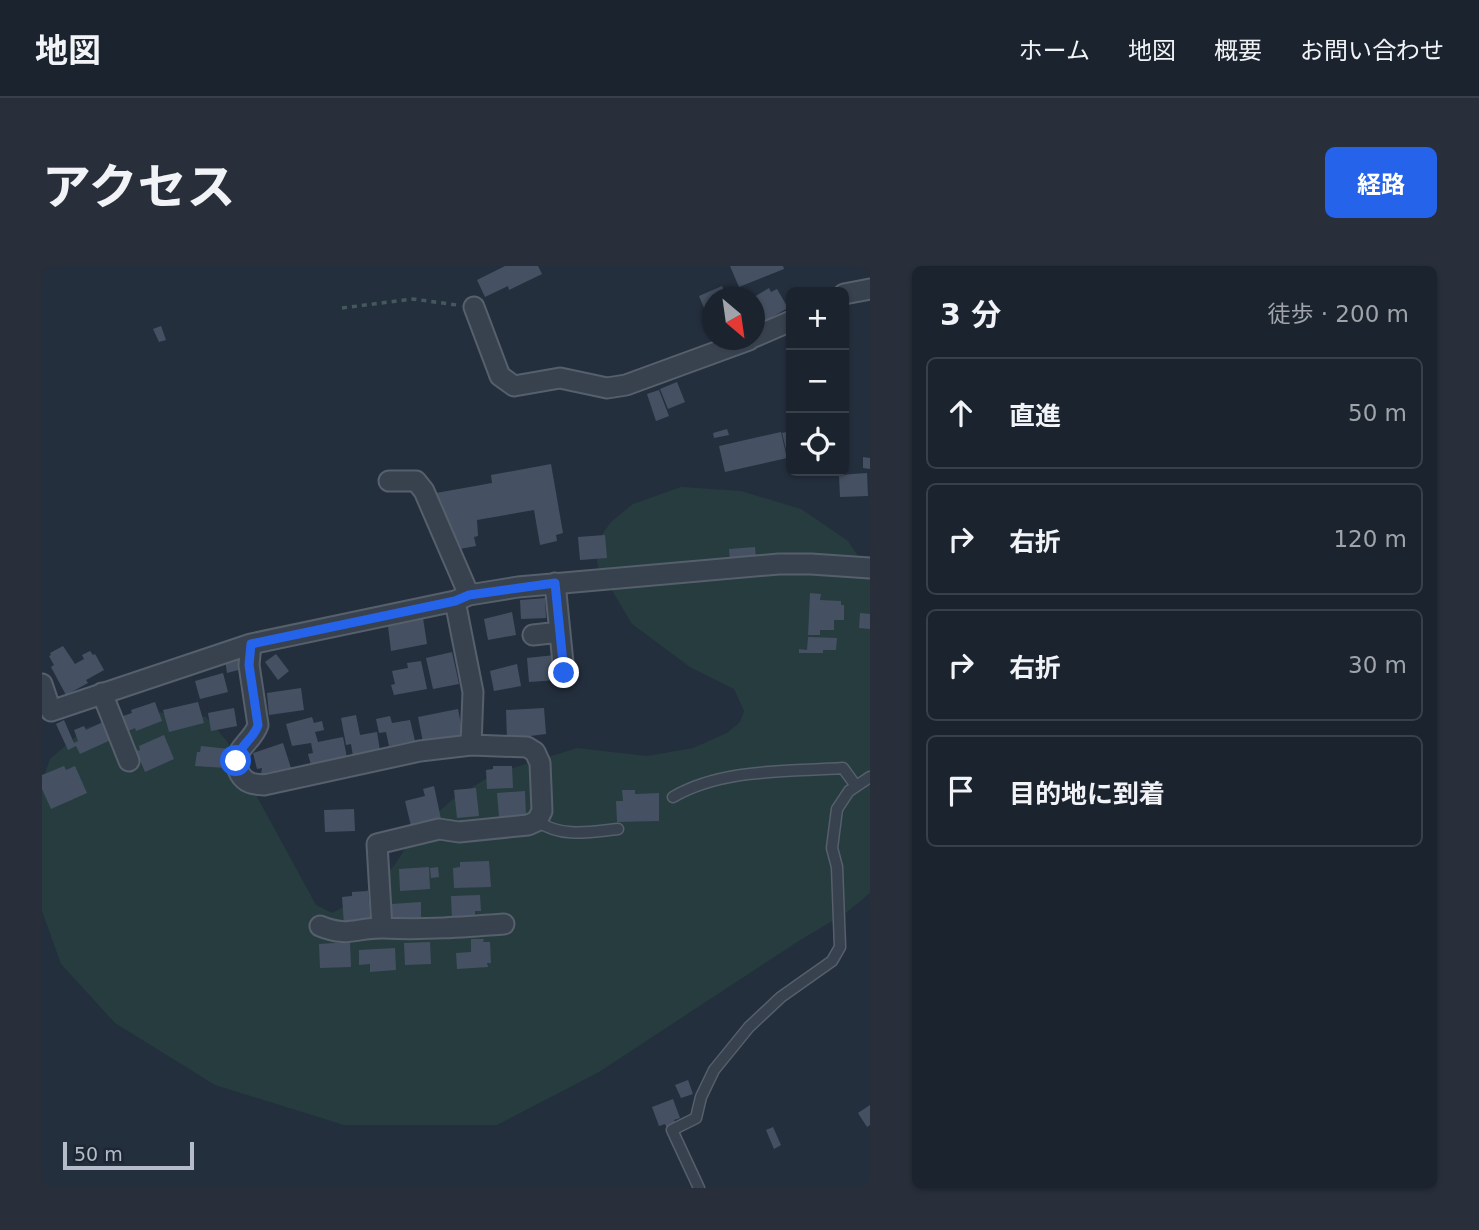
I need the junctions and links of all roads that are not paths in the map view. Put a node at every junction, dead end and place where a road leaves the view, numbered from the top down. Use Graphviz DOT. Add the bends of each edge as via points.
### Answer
graph roads {
  1 [pos="870,289"];
  2 [pos="849,293"];
  3 [pos="474,307"];
  4 [pos="786,323"];
  5 [pos="765,332"];
  6 [pos="722,350"];
  7 [pos="389,481"];
  8 [pos="870,568"];
  9 [pos="555,583"];
  10 [pos="462,598"];
  11 [pos="560,632"];
  12 [pos="533,635"];
  13 [pos="251,644"];
  14 [pos="564,673"];
  15 [pos="42,684"];
  16 [pos="102,693"];
  17 [pos="471,745"];
  18 [pos="129,761"];
  19 [pos="870,778"];
  20 [pos="856,786"];
  21 [pos="673,797"];
  22 [pos="537,821"];
  23 [pos="618,829"];
  24 [pos="504,924"];
  25 [pos="320,926"];
  26 [pos="382,928"];
  27 [pos="699,1188"];
  1 -- 2 [label="street"];
  3 -- 6 [label="street" via="500,376 514,386 560,378 607,388 626,385"];
  4 -- 5 [label="street"];
  7 -- 10 [label="street" via="416,481 424,491"];
  8 -- 9 [label="street" via="779,564"];
  9 -- 10 [label="street"];
  9 -- 11 [label="street"];
  10 -- 13 [label="street"];
  10 -- 17 [label="street" via="472,692"];
  11 -- 12 [label="street"];
  11 -- 14 [label="street"];
  13 -- 16 [label="street"];
  13 -- 17 [label="street" via="249,665 258,725 236,761 243,779 251,784"];
  15 -- 16 [label="street" via="51,711"];
  16 -- 18 [label="street"];
  17 -- 22 [label="street" via="527,747 535,752 540,763 542,811"];
  19 -- 20 [label="lane"];
  20 -- 21 [label="lane" via="843,768 725,777"];
  20 -- 27 [label="lane" via="837,809 832,848 840,947 832,961 781,997 749,1027 714,1070 696,1118 672,1130"];
  22 -- 23 [label="lane" via="572,834"];
  22 -- 26 [label="street" via="459,832 439,829 377,844"];
  24 -- 26 [label="street"];
  25 -- 26 [label="street" via="338,933"];
}
